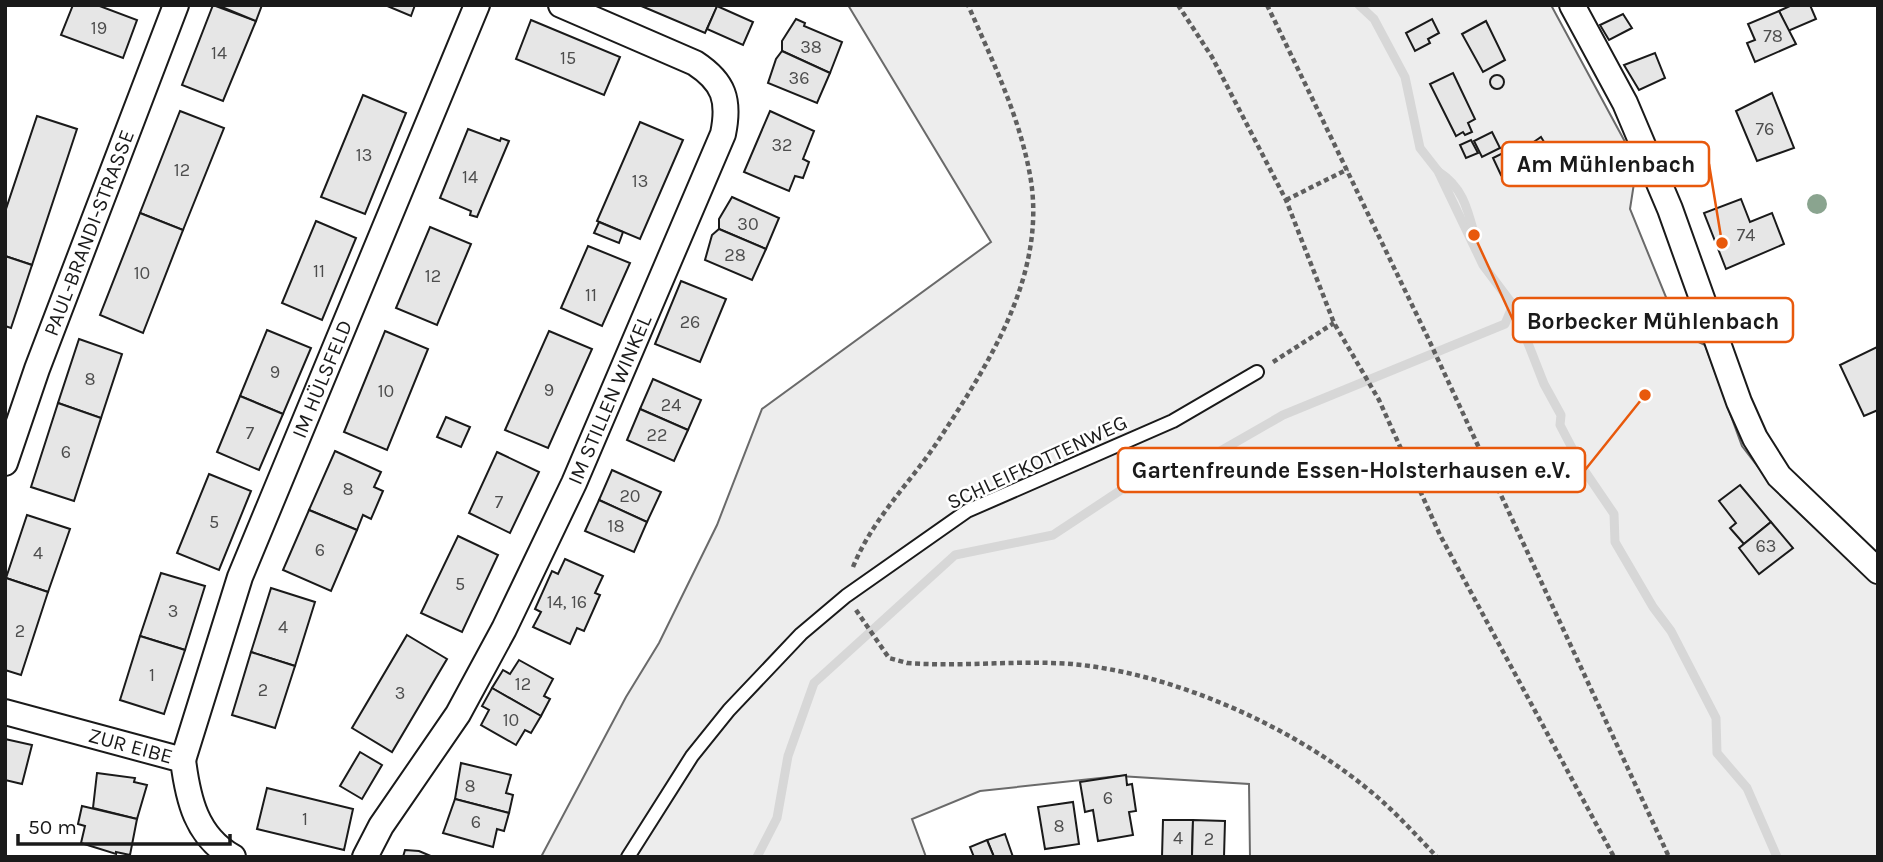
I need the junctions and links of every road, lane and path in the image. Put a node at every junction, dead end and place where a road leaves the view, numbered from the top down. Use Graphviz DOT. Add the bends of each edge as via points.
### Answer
graph roads {
  1 [pos="176,5"];
  2 [pos="477,5"];
  3 [pos="561,5"];
  4 [pos="968,5"];
  5 [pos="1178,5"];
  6 [pos="1267,5"];
  7 [pos="1572,5"];
  8 [pos="602,13"];
  9 [pos="1348,169"];
  10 [pos="1286,200"];
  11 [pos="1334,323"];
  12 [pos="1257,372"];
  13 [pos="5,463"];
  14 [pos="1878,571"];
  15 [pos="846,596"];
  16 [pos="855,608"];
  17 [pos="5,712"];
  18 [pos="183,760"];
  19 [pos="233,857"];
  20 [pos="365,857"];
  21 [pos="628,857"];
  22 [pos="1437,857"];
  23 [pos="1614,857"];
  24 [pos="1669,857"];
  1 -- 13 [label="street, PAUL-BRANDI-STRASSE"];
  2 -- 18 [label="street, IM HÜLSFELD" via="240,578"];
  3 -- 8 [label="street, IM STILLEN WINKEL"];
  4 -- 15 [label="path" via="1011,107 1030,176 1033,222 1028,261 999,340 934,447 862,544"];
  5 -- 10 [label="path" via="1212,57"];
  6 -- 9 [label="path"];
  7 -- 14 [label="street" via="1625,103 1670,209 1755,438 1779,476"];
  8 -- 20 [label="street, IM STILLEN WINKEL" via="711,73 728,103 723,134 574,483 504,629 458,714"];
  9 -- 10 [label="path"];
  9 -- 24 [label="path"];
  10 -- 11 [label="path"];
  11 -- 12 [label="path"];
  11 -- 23 [label="path" via="1379,400 1440,535"];
  12 -- 15 [label="lane, SCHLEIFKOTTENWEG" via="1173,421 967,511"];
  15 -- 21 [label="lane, SCHLEIFKOTTENWEG" via="801,634 729,710 685,766"];
  16 -- 22 [label="path" via="889,658 934,665 1073,664 1134,675 1246,714 1365,786"];
  17 -- 18 [label="street, ZUR EIBE"];
  18 -- 19 [label="street, ZUR EIBE" via="187,795 198,822 216,848"];
}
